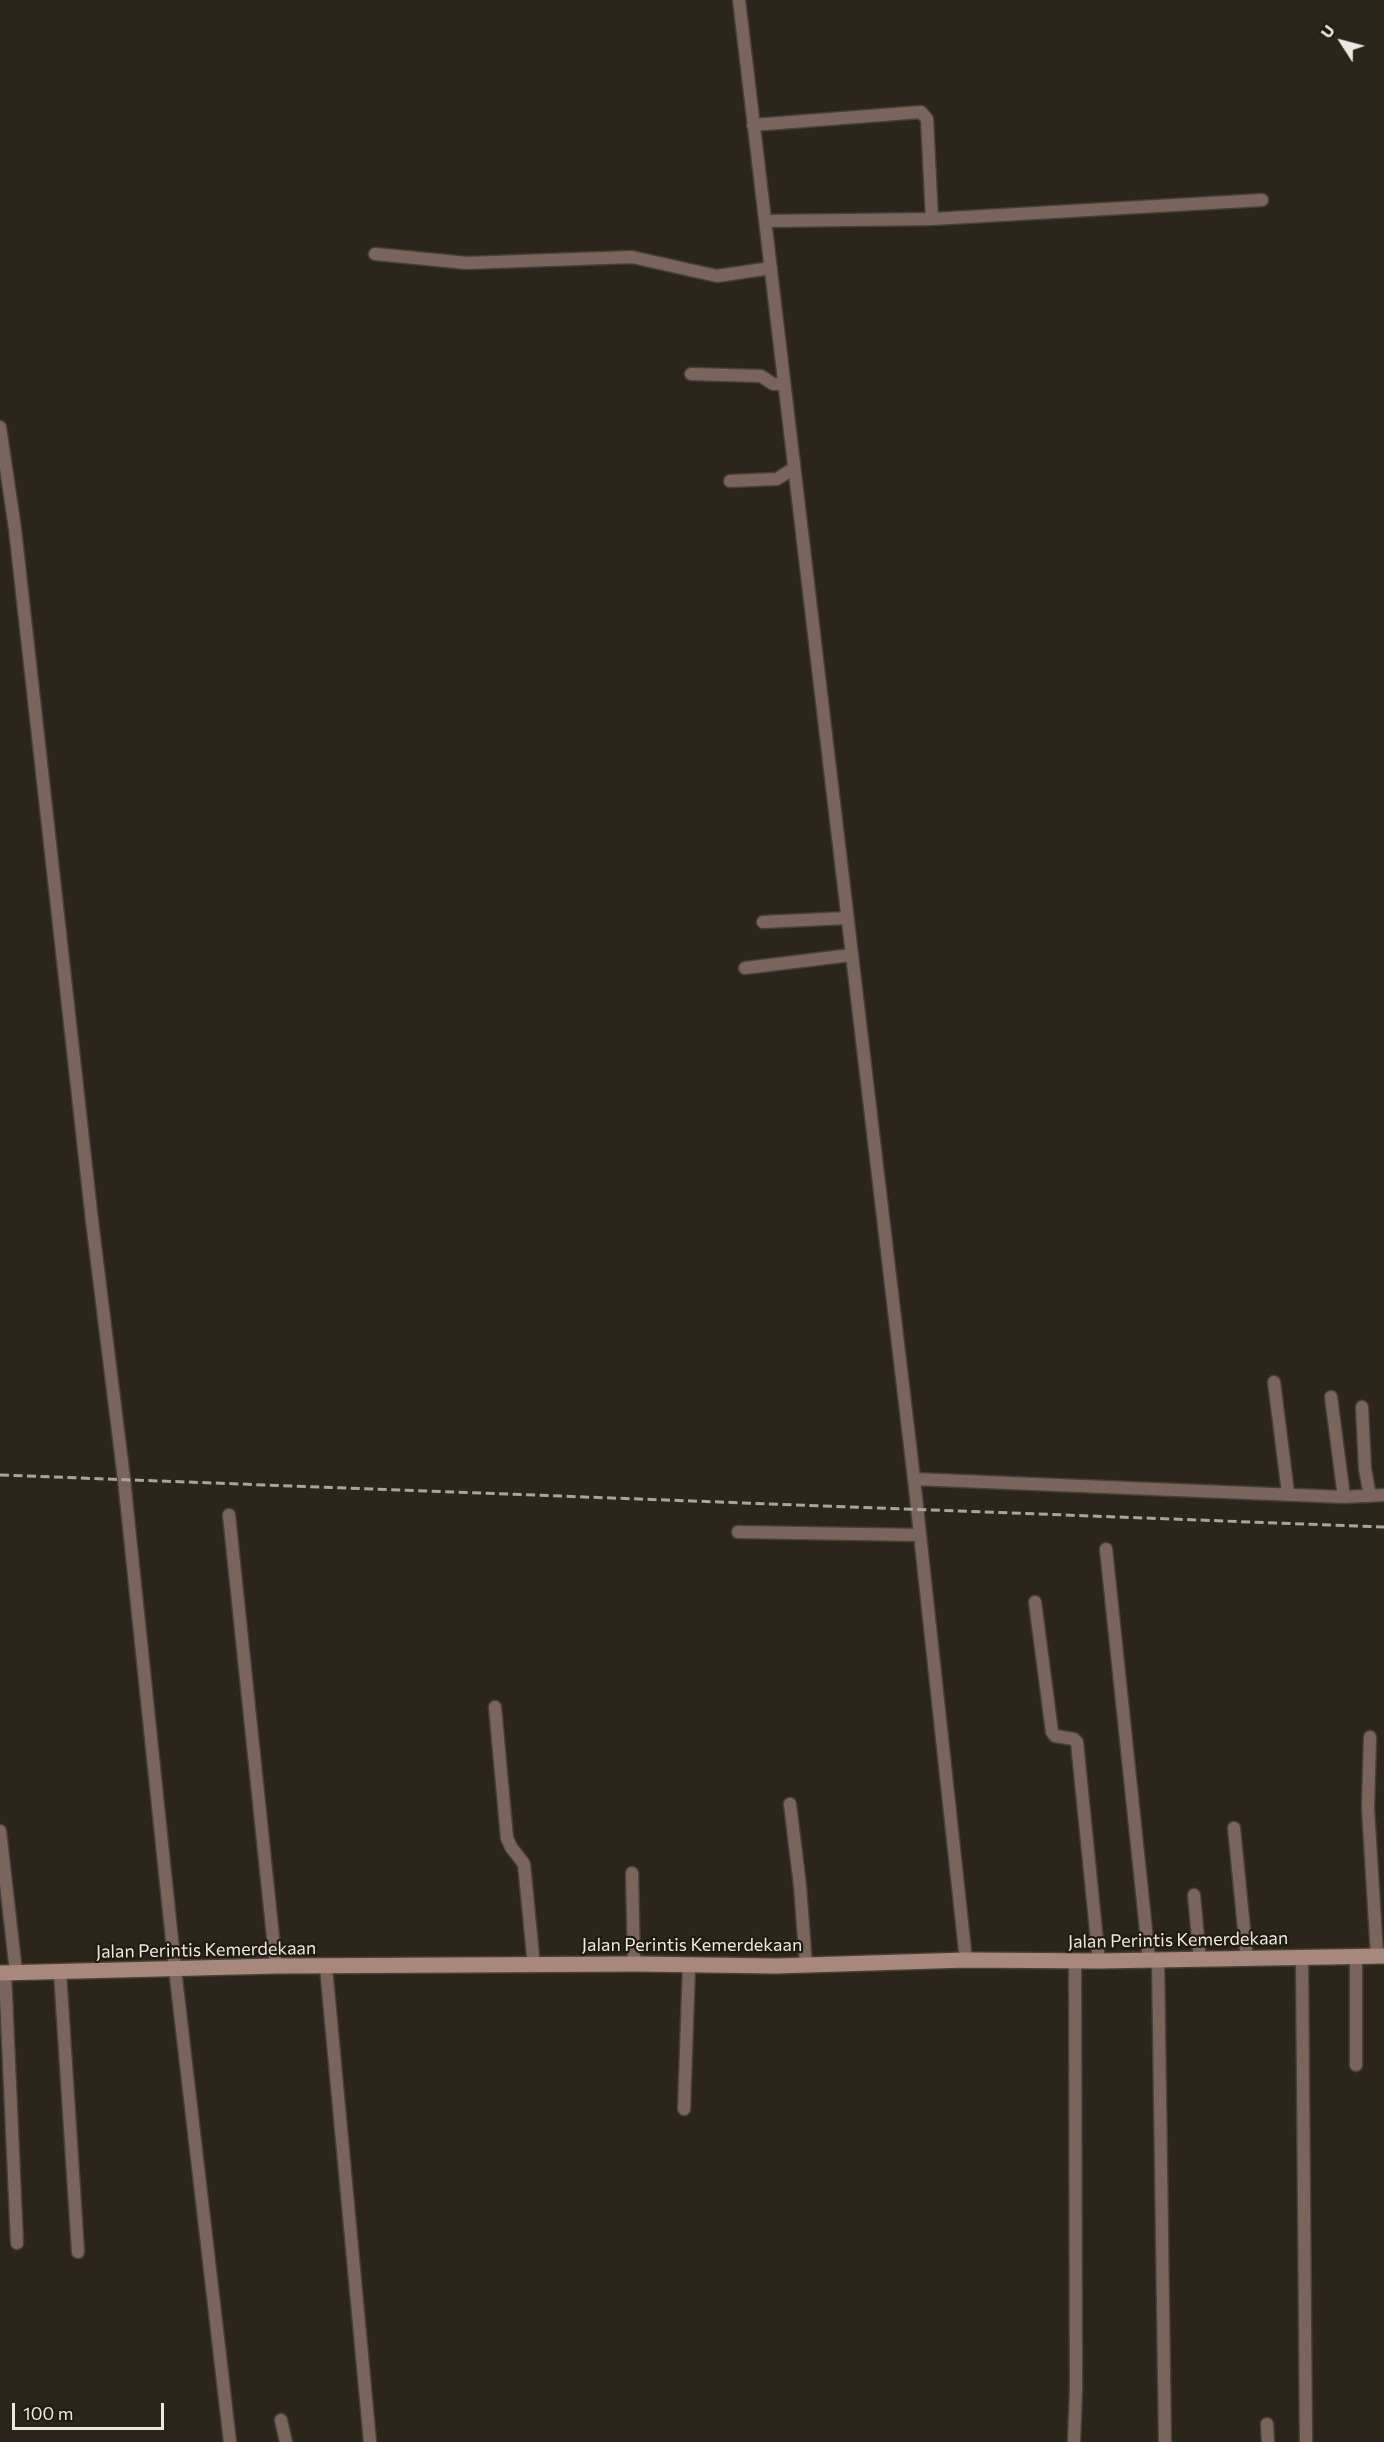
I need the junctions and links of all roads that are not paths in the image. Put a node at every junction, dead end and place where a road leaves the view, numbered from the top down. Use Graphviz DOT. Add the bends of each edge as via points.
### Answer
graph roads {
  1 [pos="739,0"];
  2 [pos="753,125"];
  3 [pos="1262,200"];
  4 [pos="932,219"];
  5 [pos="765,221"];
  6 [pos="375,254"];
  7 [pos="771,268"];
  8 [pos="691,374"];
  9 [pos="784,384"];
  10 [pos="0,427"];
  11 [pos="794,468"];
  12 [pos="730,481"];
  13 [pos="847,918"];
  14 [pos="763,922"];
  15 [pos="851,955"];
  16 [pos="745,968"];
  17 [pos="1274,1382"];
  18 [pos="1331,1397"];
  19 [pos="1362,1407"];
  20 [pos="914,1479"];
  21 [pos="1288,1493"];
  22 [pos="1384,1495"];
  23 [pos="1370,1496"];
  24 [pos="1344,1497"];
  25 [pos="229,1515"];
  26 [pos="738,1532"];
  27 [pos="920,1535"];
  28 [pos="1106,1549"];
  29 [pos="1035,1602"];
  30 [pos="495,1707"];
  31 [pos="1370,1737"];
  32 [pos="790,1804"];
  33 [pos="1234,1828"];
  34 [pos="0,1831"];
  35 [pos="632,1873"];
  36 [pos="1194,1894"];
  37 [pos="1380,1956"];
  38 [pos="1356,1957"];
  39 [pos="1153,1959"];
  40 [pos="1247,1959"];
  41 [pos="1302,1959"];
  42 [pos="966,1960"];
  43 [pos="1200,1960"];
  44 [pos="1075,1961"];
  45 [pos="1099,1961"];
  46 [pos="634,1964"];
  47 [pos="689,1965"];
  48 [pos="806,1965"];
  49 [pos="276,1966"];
  50 [pos="534,1966"];
  51 [pos="326,1967"];
  52 [pos="175,1969"];
  53 [pos="60,1972"];
  54 [pos="7,1973"];
  55 [pos="1356,2065"];
  56 [pos="684,2109"];
  57 [pos="17,2243"];
  58 [pos="78,2252"];
  59 [pos="282,2420"];
  60 [pos="1267,2424"];
  61 [pos="230,2442"];
  62 [pos="286,2442"];
  63 [pos="370,2442"];
  64 [pos="1074,2442"];
  65 [pos="1166,2442"];
  66 [pos="1268,2442"];
  67 [pos="1306,2442"];
  1 -- 2 [label="street"];
  2 -- 4 [label="street" via="925,114"];
  2 -- 5 [label="street"];
  3 -- 4 [label="street"];
  4 -- 5 [label="street"];
  5 -- 7 [label="street"];
  6 -- 7 [label="street" via="467,263 632,256 717,276"];
  7 -- 9 [label="street"];
  8 -- 9 [label="street" via="761,376 773,384"];
  9 -- 11 [label="street"];
  10 -- 52 [label="street" via="124,1479"];
  11 -- 12 [label="street" via="777,479"];
  11 -- 13 [label="street"];
  13 -- 14 [label="street"];
  13 -- 15 [label="street"];
  15 -- 16 [label="street"];
  15 -- 20 [label="street"];
  17 -- 21 [label="street"];
  18 -- 24 [label="street"];
  19 -- 23 [label="street"];
  20 -- 21 [label="street"];
  20 -- 27 [label="street"];
  21 -- 24 [label="street"];
  22 -- 23 [label="street"];
  23 -- 24 [label="street"];
  25 -- 49 [label="street"];
  26 -- 27 [label="street"];
  27 -- 42 [label="street"];
  28 -- 39 [label="street"];
  29 -- 45 [label="street" via="1052,1732 1077,1742"];
  30 -- 50 [label="street" via="507,1838 524,1864"];
  31 -- 37 [label="street" via="1368,1808"];
  32 -- 48 [label="street"];
  33 -- 40 [label="street"];
  34 -- 54 [label="street"];
  35 -- 46 [label="street"];
  36 -- 43 [label="street"];
  37 -- 38 [label="street, Jalan Perintis Kemerdekaan"];
  38 -- 41 [label="street, Jalan Perintis Kemerdekaan"];
  38 -- 55 [label="street"];
  39 -- 43 [label="street, Jalan Perintis Kemerdekaan"];
  39 -- 45 [label="street, Jalan Perintis Kemerdekaan"];
  39 -- 65 [label="street"];
  40 -- 41 [label="street, Jalan Perintis Kemerdekaan"];
  40 -- 43 [label="street, Jalan Perintis Kemerdekaan"];
  41 -- 67 [label="street"];
  42 -- 44 [label="street, Jalan Perintis Kemerdekaan"];
  42 -- 48 [label="street, Jalan Perintis Kemerdekaan"];
  44 -- 45 [label="street, Jalan Perintis Kemerdekaan"];
  44 -- 64 [label="street"];
  46 -- 47 [label="street, Jalan Perintis Kemerdekaan"];
  46 -- 50 [label="street, Jalan Perintis Kemerdekaan"];
  47 -- 48 [label="street, Jalan Perintis Kemerdekaan"];
  47 -- 56 [label="street"];
  49 -- 51 [label="street, Jalan Perintis Kemerdekaan"];
  49 -- 52 [label="street, Jalan Perintis Kemerdekaan"];
  50 -- 51 [label="street, Jalan Perintis Kemerdekaan"];
  51 -- 63 [label="street"];
  52 -- 53 [label="street, Jalan Perintis Kemerdekaan"];
  52 -- 61 [label="street"];
  53 -- 54 [label="street, Jalan Perintis Kemerdekaan"];
  53 -- 58 [label="street"];
  54 -- 57 [label="street"];
  59 -- 62 [label="street"];
  60 -- 66 [label="street"];
}
